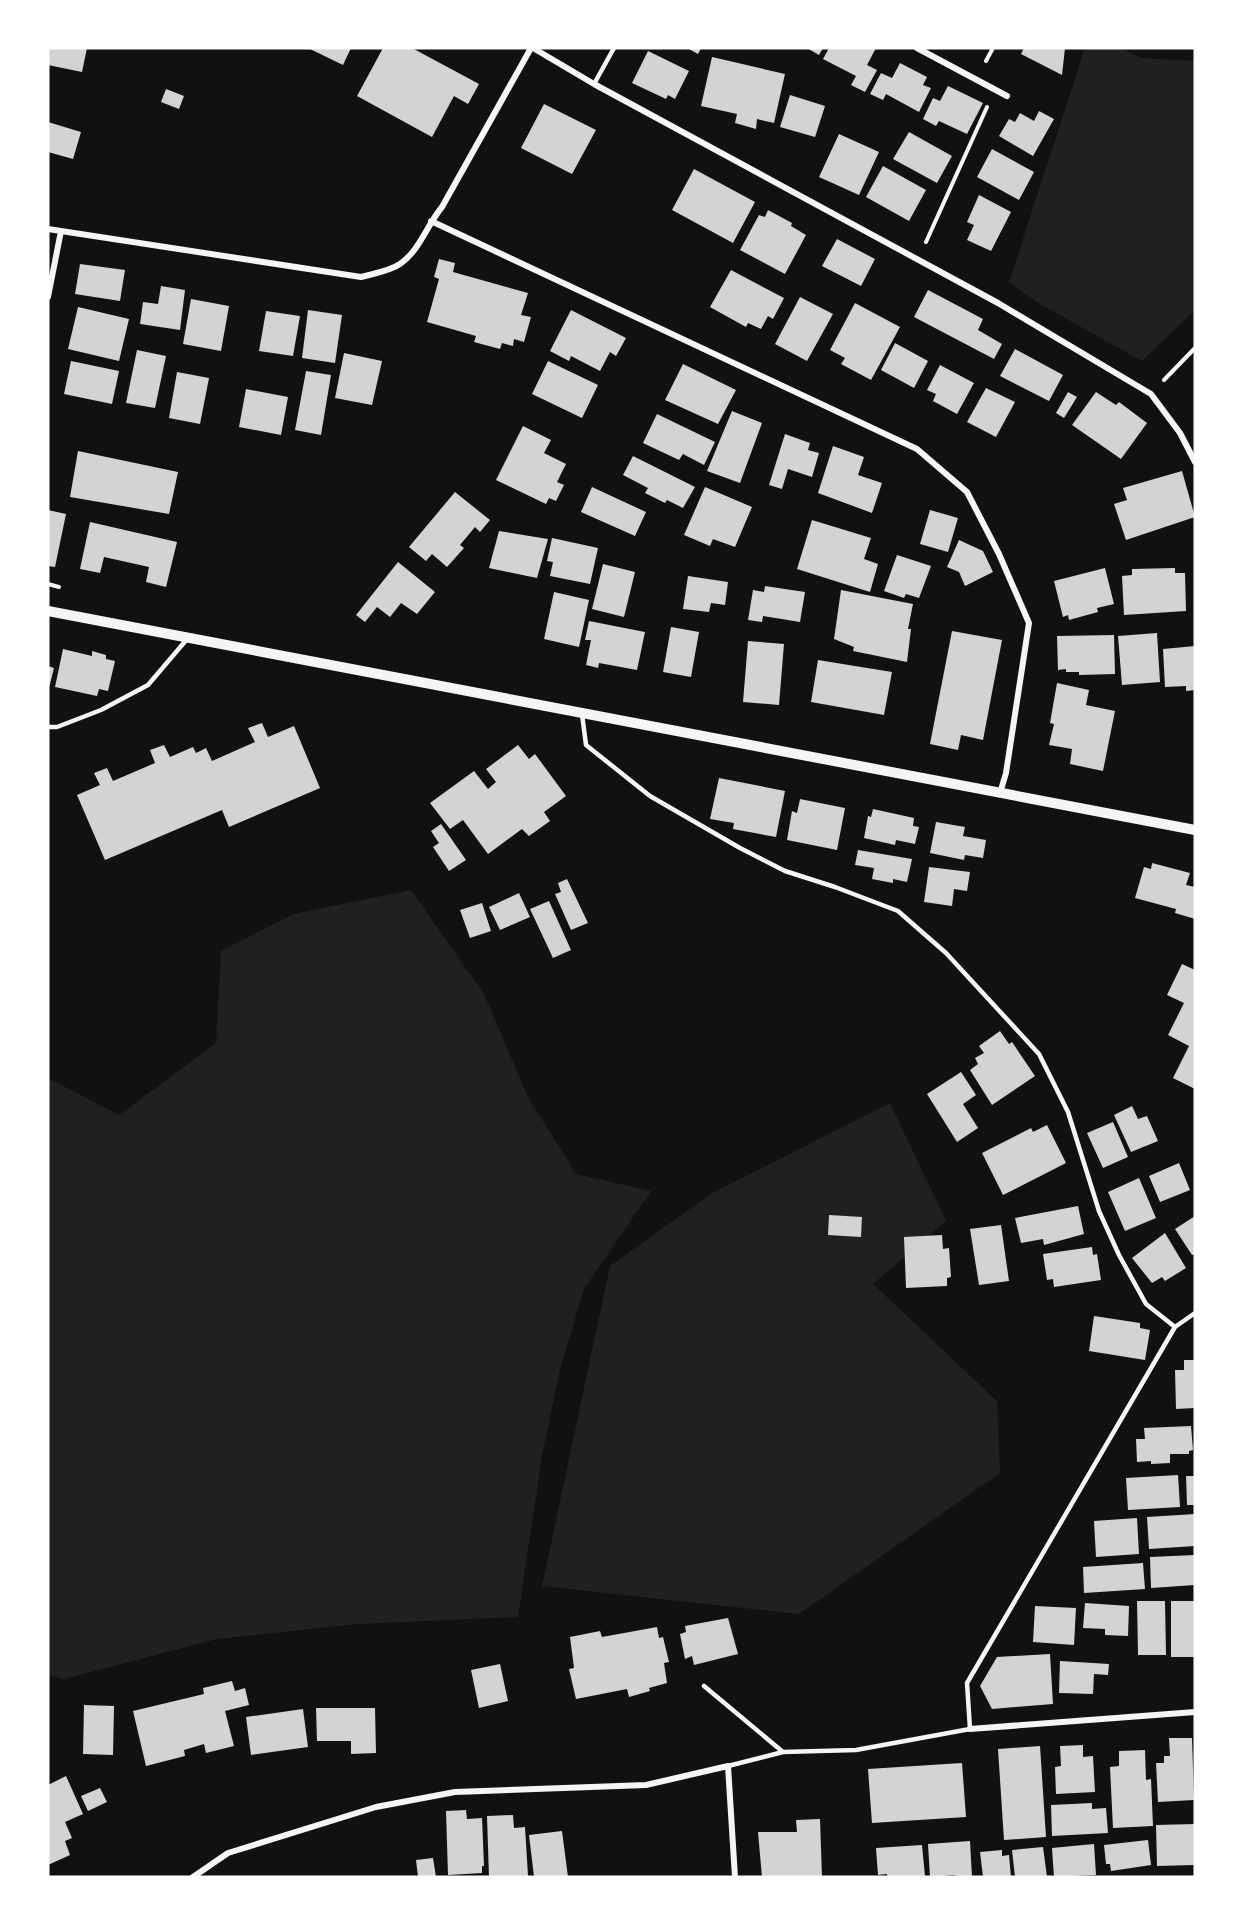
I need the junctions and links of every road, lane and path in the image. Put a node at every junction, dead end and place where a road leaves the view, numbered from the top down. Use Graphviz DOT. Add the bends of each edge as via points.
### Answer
graph roads {
  1 [pos="532,48"];
  2 [pos="614,48"];
  3 [pos="917,48"];
  4 [pos="594,84"];
  5 [pos="995,90"];
  6 [pos="1007,96"];
  7 [pos="431,221"];
  8 [pos="48,229"];
  9 [pos="61,231"];
  10 [pos="918,259"];
  11 [pos="48,297"];
  12 [pos="1195,348"];
  13 [pos="1151,394"];
  14 [pos="1195,462"];
  15 [pos="48,611"];
  16 [pos="188,637"];
  17 [pos="582,714"];
  18 [pos="48,727"];
  19 [pos="1000,793"];
  20 [pos="1195,830"];
  21 [pos="1195,1313"];
  22 [pos="1175,1328"];
  23 [pos="704,1686"];
  24 [pos="1195,1712"];
  25 [pos="970,1729"];
  26 [pos="783,1752"];
  27 [pos="728,1766"];
  28 [pos="193,1877"];
  29 [pos="735,1877"];
  1 -- 4 [label="street"];
  1 -- 7 [label="street"];
  2 -- 4 [label="lane"];
  3 -- 5 [label="street"];
  4 -- 10 [label="street"];
  5 -- 6 [label="street"];
  5 -- 10 [label="path"];
  7 -- 9 [label="street" via="419,244 400,264 360,278"];
  7 -- 19 [label="street" via="917,449 967,492 1029,623"];
  8 -- 9 [label="street"];
  9 -- 11 [label="street"];
  10 -- 13 [label="street"];
  12 -- 13 [label="path"];
  13 -- 14 [label="street" via="1180,433"];
  15 -- 16 [label="street"];
  16 -- 17 [label="street"];
  16 -- 18 [label="lane" via="148,685 101,710 57,728"];
  17 -- 19 [label="street"];
  17 -- 22 [label="lane" via="586,745 650,796 785,871 898,911 946,953 1039,1054 1068,1112 1099,1211 1119,1255 1146,1304"];
  19 -- 20 [label="street"];
  21 -- 22 [label="lane"];
  22 -- 25 [label="lane" via="967,1683"];
  23 -- 26 [label="lane"];
  24 -- 25 [label="street"];
  25 -- 26 [label="lane" via="856,1750"];
  26 -- 27 [label="lane"];
  27 -- 28 [label="street" via="646,1785 455,1792 376,1807 228,1853"];
  27 -- 29 [label="street"];
}
